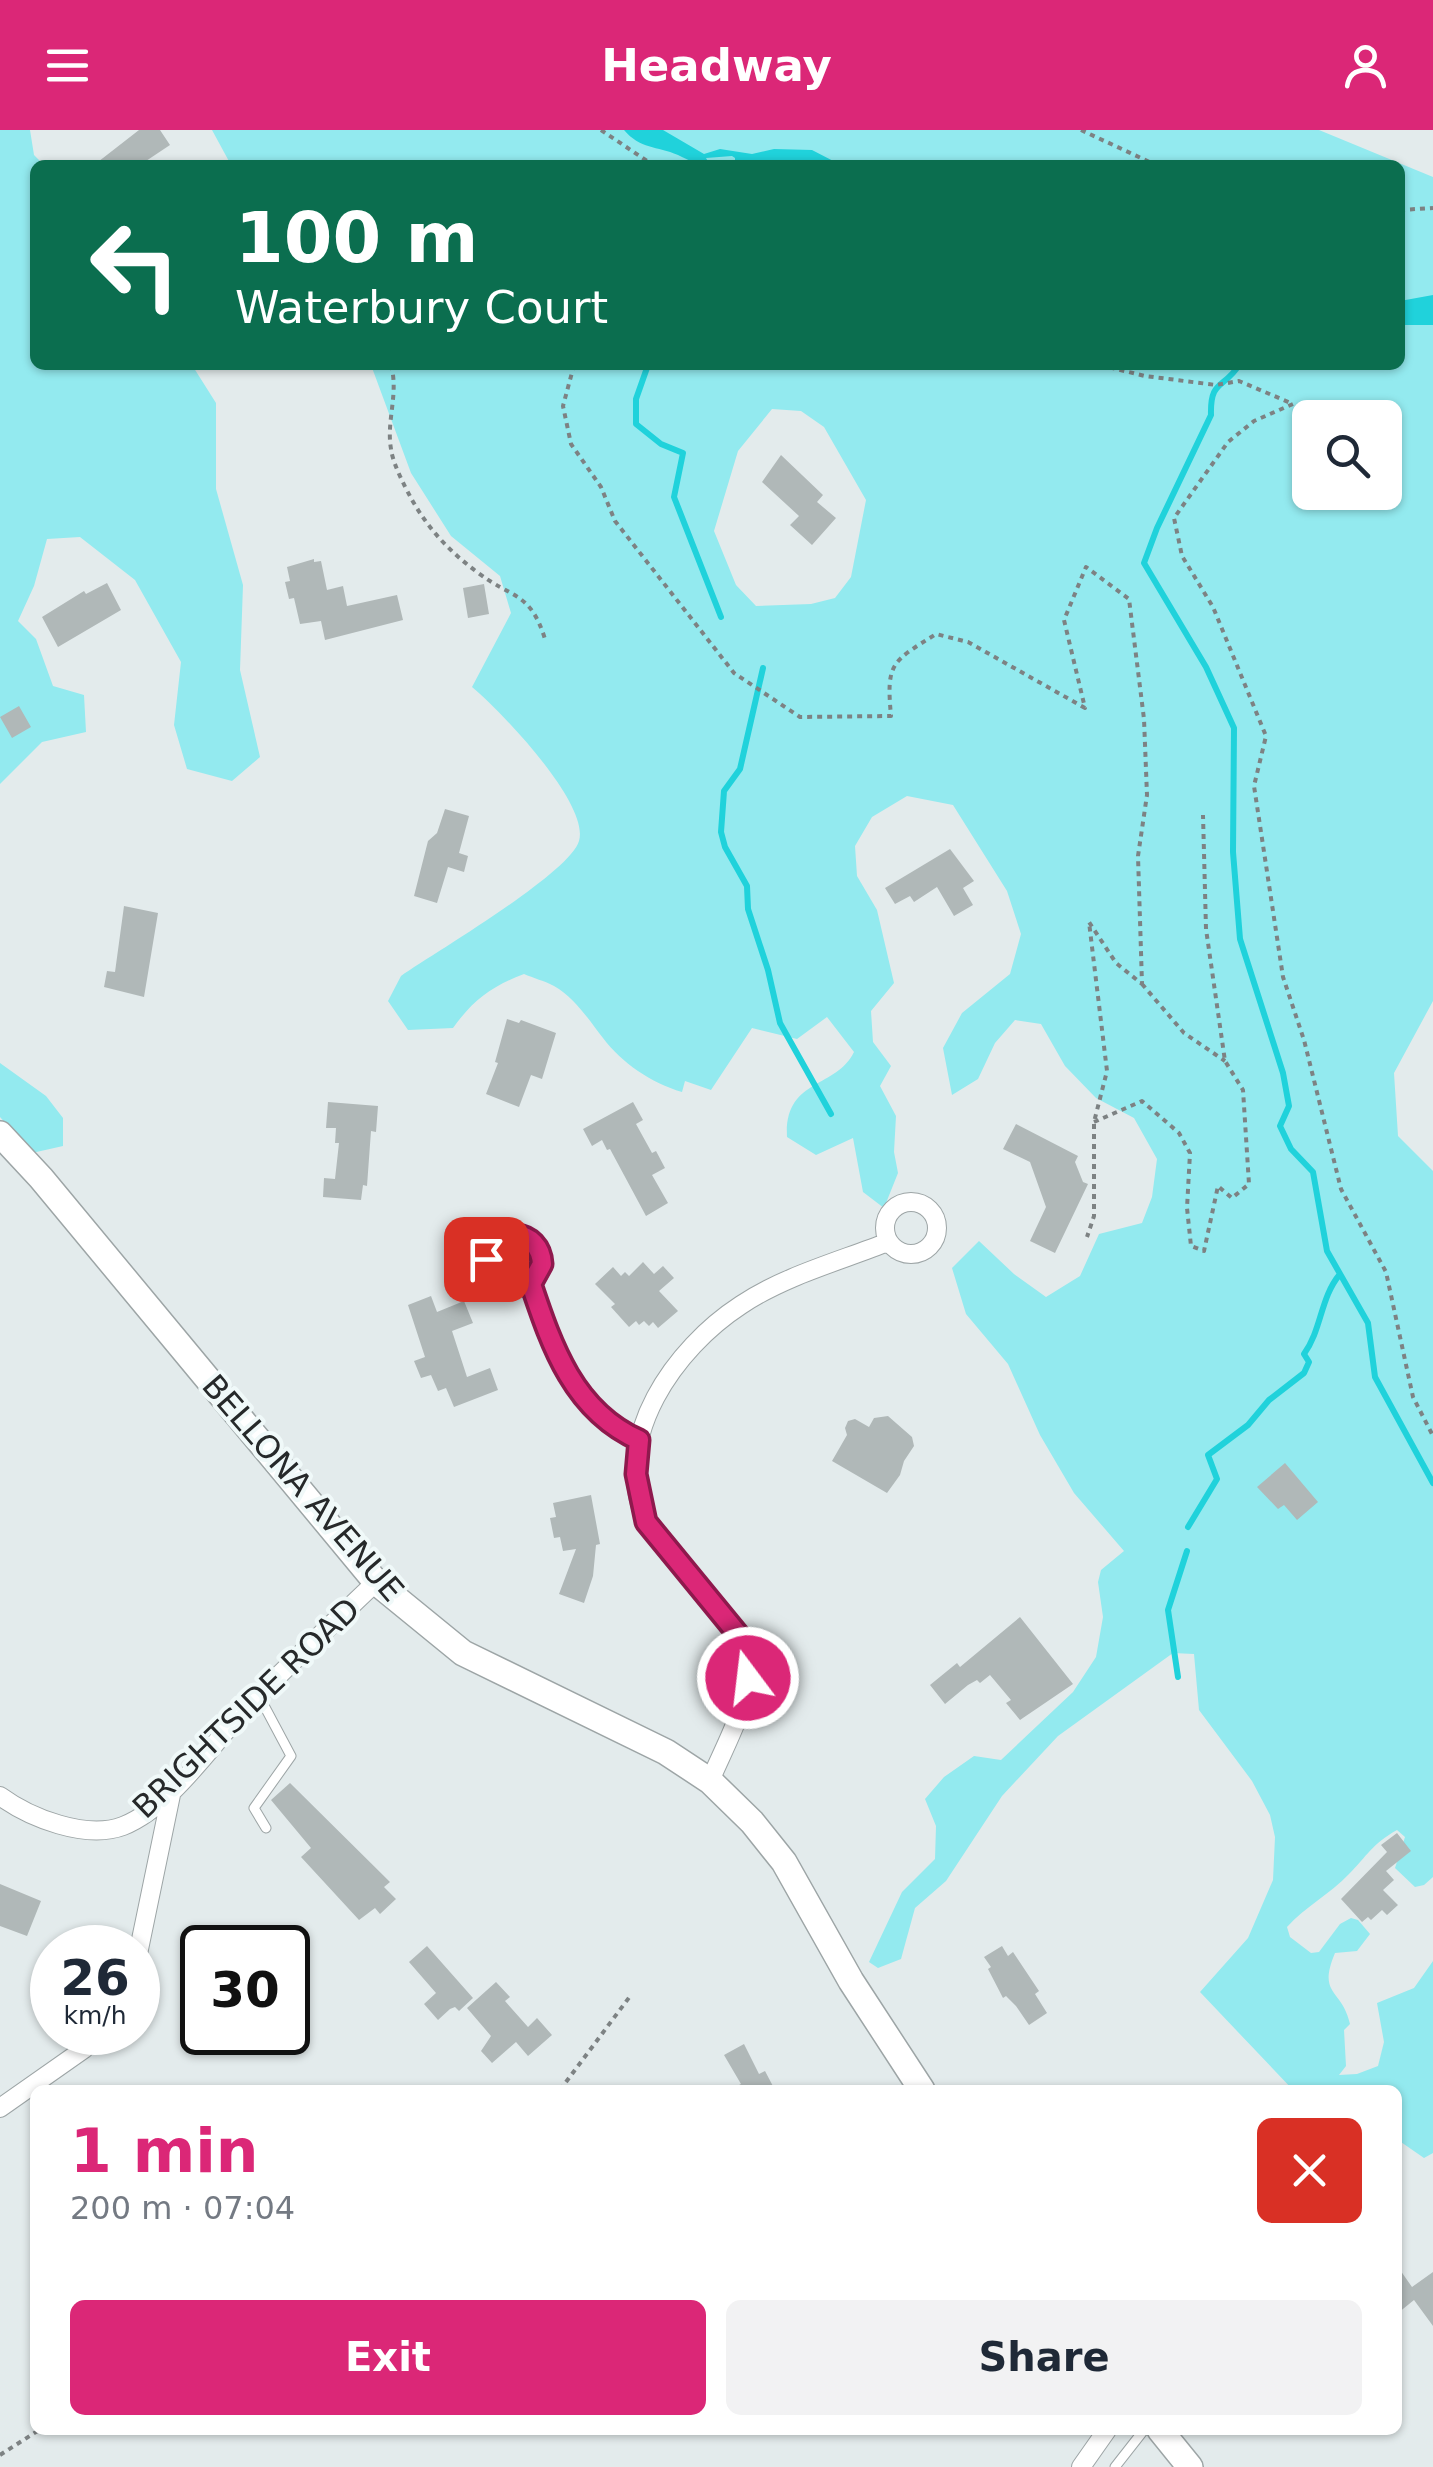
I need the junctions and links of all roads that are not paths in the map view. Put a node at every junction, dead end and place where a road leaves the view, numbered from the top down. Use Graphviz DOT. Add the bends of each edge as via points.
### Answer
graph roads {
  1 [pos="0,1134"];
  2 [pos="888,1242"];
  3 [pos="531,1284"];
  4 [pos="639,1440"];
  5 [pos="376,1582"];
  6 [pos="259,1696"];
  7 [pos="710,1781"];
  8 [pos="172,1790"];
  9 [pos="0,1796"];
  10 [pos="266,1828"];
  11 [pos="144,1925"];
  12 [pos="75,2055"];
  13 [pos="33,2085"];
  14 [pos="919,2085"];
  15 [pos="30,2087"];
  16 [pos="0,2108"];
  17 [pos="1104,2435"];
  18 [pos="1140,2435"];
  19 [pos="1164,2435"];
  20 [pos="1082,2467"];
  21 [pos="1115,2467"];
  22 [pos="1190,2467"];
  1 -- 5 [label="main road, BELLONA AVENUE"];
  2 -- 4 [label="street" via="744,1302 714,1324 661,1390"];
  3 -- 4 [label="street" via="578,1392 602,1419"];
  4 -- 7 [label="street" via="636,1474 646,1522 741,1638 746,1657 743,1700"];
  5 -- 6 [label="street, BRIGHTSIDE ROAD"];
  5 -- 7 [label="main road, BELLONA AVENUE" via="464,1653 666,1752"];
  6 -- 8 [label="street, BRIGHTSIDE ROAD"];
  6 -- 10 [label="lane" via="292,1756 254,1808"];
  7 -- 14 [label="main road, BELLONA AVENUE" via="784,1862"];
  8 -- 9 [label="street, BRIGHTSIDE ROAD" via="126,1825 105,1831 72,1828"];
  8 -- 11 [label="street"];
  12 -- 13 [label="street"];
  15 -- 16 [label="street"];
  17 -- 20 [label="street"];
  18 -- 21 [label="lane"];
  19 -- 22 [label="main road"];
}
